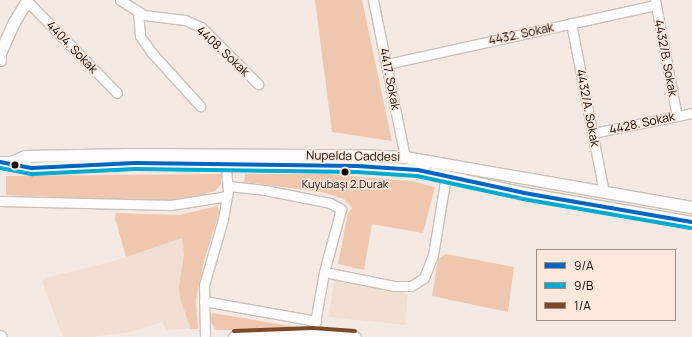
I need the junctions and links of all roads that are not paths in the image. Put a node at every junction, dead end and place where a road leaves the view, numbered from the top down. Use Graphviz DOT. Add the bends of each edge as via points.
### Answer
graph roads {
  1 [pos="27,0"];
  2 [pos="120,0"];
  3 [pos="373,0"];
  4 [pos="656,2"];
  5 [pos="138,12"];
  6 [pos="572,23"];
  7 [pos="0,60"];
  8 [pos="387,64"];
  9 [pos="258,84"];
  10 [pos="118,93"];
  11 [pos="200,106"];
  12 [pos="692,113"];
  13 [pos="677,116"];
  14 [pos="593,133"];
  15 [pos="405,157"];
  16 [pos="225,159"];
  17 [pos="5,162"];
  18 [pos="446,176"];
  19 [pos="228,186"];
  20 [pos="604,192"];
  21 [pos="227,196"];
  22 [pos="0,201"];
  23 [pos="692,207"];
  24 [pos="692,222"];
  25 [pos="324,272"];
  26 [pos="204,301"];
  27 [pos="316,321"];
  28 [pos="313,334"];
  29 [pos="205,337"];
  30 [pos="234,337"];
  31 [pos="355,337"];
  1 -- 7 [label="street" via="14,22 0,54"];
  1 -- 10 [label="street, 4404. Sokak"];
  2 -- 5 [label="street, 4408. Sokak"];
  3 -- 8 [label="street, 4417. Sokak"];
  4 -- 6 [label="street, 4432. Sokak"];
  4 -- 13 [label="street, 4432/B. Sokak"];
  5 -- 9 [label="street, 4408. Sokak" via="185,20 201,27"];
  5 -- 11 [label="street" via="140,36 152,54"];
  6 -- 8 [label="street, 4432. Sokak"];
  6 -- 14 [label="street, 4432/A. Sokak"];
  8 -- 15 [label="street, 4417. Sokak"];
  12 -- 13 [label="street, 4428. Sokak"];
  13 -- 14 [label="street, 4428. Sokak"];
  14 -- 20 [label="street, 4432/A. Sokak"];
  15 -- 16 [label="street, Nupelda Caddesi"];
  15 -- 20 [label="street, Nupelda Caddesi"];
  16 -- 17 [label="street, Nupelda Caddesi" via="25,156"];
  16 -- 18 [label="street, Nupelda Caddesi" via="418,170"];
  16 -- 19 [label="street"];
  18 -- 24 [label="street, Nupelda Caddesi" via="524,193"];
  18 -- 25 [label="street" via="433,256 424,278 411,286 394,286"];
  19 -- 21 [label="street"];
  19 -- 25 [label="street" via="265,190 338,206 341,214"];
  20 -- 23 [label="street, Nupelda Caddesi"];
  21 -- 22 [label="street" via="170,206"];
  21 -- 26 [label="street" via="204,285"];
  25 -- 27 [label="street"];
  26 -- 27 [label="street"];
  26 -- 29 [label="street"];
  27 -- 28 [label="street"];
  28 -- 30 [label="street"];
  28 -- 31 [label="street"];
}
